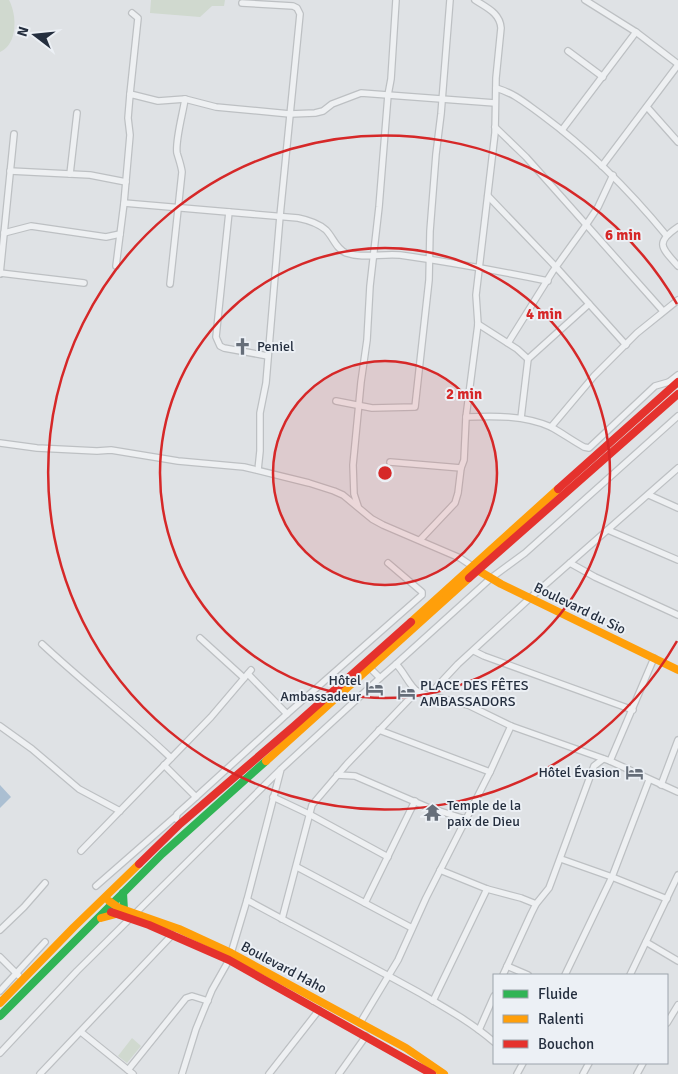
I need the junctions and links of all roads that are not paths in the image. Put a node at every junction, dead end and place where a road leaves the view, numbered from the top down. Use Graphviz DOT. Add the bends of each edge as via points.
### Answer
graph roads {
  1 [pos="396,0"];
  2 [pos="450,0"];
  3 [pos="475,0"];
  4 [pos="585,0"];
  5 [pos="242,3"];
  6 [pos="132,13"];
  7 [pos="636,32"];
  8 [pos="568,51"];
  9 [pos="678,64"];
  10 [pos="603,77"];
  11 [pos="496,88"];
  12 [pos="130,94"];
  13 [pos="388,95"];
  14 [pos="185,99"];
  15 [pos="442,99"];
  16 [pos="495,103"];
  17 [pos="647,107"];
  18 [pos="77,113"];
  19 [pos="290,114"];
  20 [pos="495,126"];
  21 [pos="562,130"];
  22 [pos="14,134"];
  23 [pos="678,142"];
  24 [pos="602,166"];
  25 [pos="10,172"];
  26 [pos="70,174"];
  27 [pos="613,175"];
  28 [pos="126,182"];
  29 [pos="488,196"];
  30 [pos="124,203"];
  31 [pos="179,208"];
  32 [pos="229,212"];
  33 [pos="280,216"];
  34 [pos="586,225"];
  35 [pos="678,227"];
  36 [pos="4,233"];
  37 [pos="120,234"];
  38 [pos="666,235"];
  39 [pos="374,254"];
  40 [pos="430,260"];
  41 [pos="116,266"];
  42 [pos="678,266"];
  43 [pos="556,267"];
  44 [pos="480,268"];
  45 [pos="0,274"];
  46 [pos="548,281"];
  47 [pos="84,283"];
  48 [pos="170,284"];
  49 [pos="678,300"];
  50 [pos="590,304"];
  51 [pos="663,311"];
  52 [pos="478,324"];
  53 [pos="508,343"];
  54 [pos="626,345"];
  55 [pos="268,356"];
  56 [pos="528,359"];
  57 [pos="675,381"];
  58 [pos="678,394"];
  59 [pos="336,401"];
  60 [pos="359,407"];
  61 [pos="678,416"];
  62 [pos="466,417"];
  63 [pos="521,418"];
  64 [pos="550,427"];
  65 [pos="0,442"];
  66 [pos="390,462"];
  67 [pos="461,468"];
  68 [pos="678,468"];
  69 [pos="258,470"];
  70 [pos="649,495"];
  71 [pos="358,506"];
  72 [pos="678,508"];
  73 [pos="608,530"];
  74 [pos="420,540"];
  75 [pos="678,560"];
  76 [pos="388,563"];
  77 [pos="570,563"];
  78 [pos="474,569"];
  79 [pos="491,578"];
  80 [pos="530,598"];
  81 [pos="678,614"];
  82 [pos="200,638"];
  83 [pos="371,642"];
  84 [pos="42,644"];
  85 [pos="378,651"];
  86 [pos="474,651"];
  87 [pos="654,658"];
  88 [pos="396,664"];
  89 [pos="371,669"];
  90 [pos="678,670"];
  91 [pos="248,674"];
  92 [pos="380,678"];
  93 [pos="417,692"];
  94 [pos="429,695"];
  95 [pos="633,710"];
  96 [pos="287,714"];
  97 [pos="0,726"];
  98 [pos="511,726"];
  99 [pos="380,730"];
  100 [pos="678,740"];
  101 [pos="171,758"];
  102 [pos="603,759"];
  103 [pos="610,761"];
  104 [pos="164,765"];
  105 [pos="280,769"];
  106 [pos="490,772"];
  107 [pos="337,775"];
  108 [pos="649,780"];
  109 [pos="661,785"];
  110 [pos="678,792"];
  111 [pos="196,797"];
  112 [pos="273,797"];
  113 [pos="415,801"];
  114 [pos="120,811"];
  115 [pos="309,814"];
  116 [pos="466,818"];
  117 [pos="178,820"];
  118 [pos="81,851"];
  119 [pos="388,857"];
  120 [pos="561,859"];
  121 [pos="296,867"];
  122 [pos="440,870"];
  123 [pos="678,875"];
  124 [pos="612,877"];
  125 [pos="45,882"];
  126 [pos="96,886"];
  127 [pos="487,889"];
  128 [pos="123,893"];
  129 [pos="105,897"];
  130 [pos="667,899"];
  131 [pos="247,900"];
  132 [pos="365,903"];
  133 [pos="98,904"];
  134 [pos="112,904"];
  135 [pos="536,904"];
  136 [pos="124,910"];
  137 [pos="106,911"];
  138 [pos="116,914"];
  139 [pos="132,915"];
  140 [pos="98,919"];
  141 [pos="282,919"];
  142 [pos="412,928"];
  143 [pos="0,930"];
  144 [pos="172,935"];
  145 [pos="46,942"];
  146 [pos="646,942"];
  147 [pos="207,946"];
  148 [pos="0,957"];
  149 [pos="230,957"];
  150 [pos="678,961"];
  151 [pos="507,966"];
  152 [pos="503,974"];
  153 [pos="526,974"];
  154 [pos="565,974"];
  155 [pos="630,974"];
  156 [pos="389,976"];
  157 [pos="20,977"];
  158 [pos="0,991"];
  159 [pos="493,998"];
  160 [pos="208,1001"];
  161 [pos="433,1001"];
  162 [pos="0,1003"];
  163 [pos="678,1006"];
  164 [pos="320,1010"];
  165 [pos="0,1016"];
  166 [pos="668,1022"];
  167 [pos="360,1023"];
  168 [pos="479,1030"];
  169 [pos="81,1032"];
  170 [pos="366,1036"];
  171 [pos="493,1041"];
  172 [pos="0,1053"];
  173 [pos="520,1064"];
  174 [pos="43,1072"];
  175 [pos="131,1072"];
  176 [pos="51,1074"];
  177 [pos="182,1074"];
  178 [pos="269,1074"];
  179 [pos="339,1074"];
  180 [pos="432,1074"];
  181 [pos="444,1074"];
  182 [pos="517,1074"];
  1 -- 13 [label="street"];
  2 -- 15 [label="street"];
  3 -- 11 [label="street" via="501,21"];
  4 -- 7 [label="street"];
  5 -- 19 [label="street" via="293,6 300,14"];
  6 -- 12 [label="street" via="139,23"];
  7 -- 9 [label="street"];
  7 -- 10 [label="street"];
  8 -- 10 [label="street"];
  9 -- 17 [label="street"];
  10 -- 21 [label="street"];
  11 -- 16 [label="street"];
  11 -- 21 [label="street" via="513,93"];
  12 -- 14 [label="street" via="158,101"];
  12 -- 28 [label="street"];
  13 -- 15 [label="street"];
  13 -- 19 [label="street" via="361,93 323,111"];
  13 -- 39 [label="street"];
  14 -- 19 [label="street" via="216,107"];
  14 -- 31 [label="street" via="177,143 182,172"];
  15 -- 16 [label="street"];
  15 -- 40 [label="street"];
  16 -- 20 [label="street"];
  17 -- 23 [label="street"];
  17 -- 24 [label="street"];
  18 -- 26 [label="street"];
  19 -- 33 [label="street"];
  20 -- 29 [label="street"];
  20 -- 34 [label="street" via="526,156"];
  21 -- 24 [label="street"];
  22 -- 25 [label="street"];
  24 -- 27 [label="street"];
  25 -- 26 [label="street"];
  25 -- 36 [label="street"];
  26 -- 28 [label="street"];
  27 -- 34 [label="street"];
  27 -- 38 [label="street"];
  28 -- 30 [label="street"];
  29 -- 43 [label="street"];
  29 -- 44 [label="street"];
  30 -- 31 [label="street"];
  30 -- 37 [label="street"];
  31 -- 32 [label="street"];
  31 -- 48 [label="street"];
  32 -- 33 [label="street"];
  32 -- 55 [label="street" via="216,337 224,348"];
  33 -- 39 [label="street" via="310,220 319,225 346,253"];
  33 -- 55 [label="street"];
  34 -- 43 [label="street"];
  34 -- 51 [label="street"];
  35 -- 38 [label="street"];
  36 -- 37 [label="street" via="31,226 106,237"];
  36 -- 45 [label="street"];
  37 -- 41 [label="street"];
  38 -- 42 [label="street" via="664,250"];
  39 -- 40 [label="street"];
  39 -- 60 [label="street"];
  40 -- 44 [label="street"];
  40 -- 60 [label="street" via="415,407"];
  43 -- 46 [label="street"];
  43 -- 50 [label="street"];
  44 -- 46 [label="street"];
  44 -- 52 [label="street" via="476,295"];
  45 -- 47 [label="street"];
  46 -- 53 [label="street"];
  49 -- 51 [label="street"];
  50 -- 54 [label="street"];
  50 -- 56 [label="street"];
  51 -- 54 [label="street"];
  52 -- 53 [label="street"];
  52 -- 62 [label="street"];
  53 -- 56 [label="street"];
  54 -- 64 [label="street" via="586,384"];
  55 -- 69 [label="street" via="260,413"];
  56 -- 63 [label="street"];
  57 -- 64 [label="street" via="655,386 589,448"];
  57 -- 78 [label="main road"];
  58 -- 78 [label="main road"];
  59 -- 60 [label="street"];
  60 -- 71 [label="street" via="353,465 354,494"];
  61 -- 79 [label="street" via="525,553"];
  62 -- 63 [label="street"];
  62 -- 67 [label="street"];
  63 -- 64 [label="street"];
  65 -- 69 [label="street" via="37,448 111,450"];
  66 -- 67 [label="street"];
  67 -- 74 [label="street" via="454,503"];
  68 -- 70 [label="street"];
  69 -- 71 [label="street" via="334,491"];
  70 -- 72 [label="street"];
  70 -- 73 [label="street"];
  71 -- 74 [label="street" via="372,519"];
  73 -- 75 [label="street"];
  73 -- 77 [label="street"];
  74 -- 78 [label="street" via="460,558"];
  76 -- 83 [label="street" via="422,594"];
  77 -- 80 [label="street"];
  77 -- 81 [label="street"];
  78 -- 79 [label="main road, Boulevard du Sio"];
  78 -- 85 [label="main road"];
  78 -- 89 [label="main road"];
  79 -- 80 [label="main road, Boulevard du Sio"];
  79 -- 88 [label="street"];
  80 -- 86 [label="street"];
  80 -- 87 [label="main road, Boulevard du Sio"];
  82 -- 91 [label="street"];
  83 -- 85 [label="street"];
  83 -- 96 [label="street"];
  84 -- 101 [label="street"];
  85 -- 117 [label="main road" via="294,726"];
  86 -- 94 [label="street"];
  86 -- 95 [label="street"];
  87 -- 90 [label="main road, Boulevard du Sio"];
  87 -- 95 [label="street"];
  88 -- 92 [label="street"];
  88 -- 93 [label="street"];
  89 -- 92 [label="street"];
  89 -- 128 [label="main road" via="201,818"];
  91 -- 96 [label="street"];
  91 -- 101 [label="street"];
  92 -- 105 [label="street"];
  93 -- 94 [label="street"];
  93 -- 99 [label="street"];
  94 -- 98 [label="street" via="468,705"];
  95 -- 103 [label="street"];
  96 -- 111 [label="street"];
  97 -- 114 [label="street" via="32,748 80,789"];
  98 -- 102 [label="street"];
  98 -- 106 [label="street"];
  99 -- 106 [label="street"];
  99 -- 107 [label="street"];
  100 -- 109 [label="street"];
  101 -- 104 [label="street"];
  102 -- 103 [label="street"];
  102 -- 120 [label="street" via="594,766"];
  103 -- 108 [label="street"];
  104 -- 111 [label="street"];
  104 -- 114 [label="street"];
  105 -- 112 [label="street"];
  105 -- 139 [label="street"];
  106 -- 116 [label="street"];
  107 -- 113 [label="street" via="355,776"];
  107 -- 115 [label="street" via="316,799"];
  108 -- 109 [label="street"];
  108 -- 124 [label="street"];
  109 -- 110 [label="street"];
  111 -- 117 [label="street"];
  112 -- 115 [label="street"];
  112 -- 131 [label="street"];
  113 -- 116 [label="street"];
  113 -- 119 [label="street"];
  114 -- 118 [label="street"];
  115 -- 119 [label="street"];
  115 -- 121 [label="street"];
  116 -- 122 [label="street"];
  117 -- 126 [label="street"];
  117 -- 129 [label="main road"];
  119 -- 132 [label="street"];
  120 -- 124 [label="street"];
  120 -- 135 [label="street" via="549,888"];
  121 -- 132 [label="street"];
  121 -- 141 [label="street"];
  122 -- 127 [label="street"];
  122 -- 142 [label="street"];
  123 -- 130 [label="street"];
  124 -- 130 [label="street"];
  124 -- 154 [label="street"];
  125 -- 143 [label="street"];
  127 -- 135 [label="street"];
  127 -- 161 [label="street"];
  128 -- 134 [label="main road"];
  128 -- 136 [label="main road"];
  129 -- 133 [label="main road"];
  129 -- 134 [label="main road, Boulevard Haho"];
  130 -- 146 [label="street"];
  131 -- 141 [label="street"];
  131 -- 149 [label="street"];
  132 -- 142 [label="street"];
  133 -- 137 [label="main road, Boulevard Haho"];
  133 -- 157 [label="main road"];
  134 -- 136 [label="main road, Boulevard Haho"];
  134 -- 137 [label="main road"];
  135 -- 151 [label="street"];
  136 -- 139 [label="main road, Boulevard Haho"];
  137 -- 138 [label="main road, Boulevard Haho"];
  137 -- 140 [label="main road"];
  138 -- 139 [label="main road, Boulevard Haho"];
  138 -- 140 [label="main road"];
  139 -- 144 [label="main road, Boulevard Haho"];
  139 -- 147 [label="main road, Boulevard Haho"];
  139 -- 172 [label="street"];
  140 -- 165 [label="main road"];
  141 -- 156 [label="street"];
  142 -- 156 [label="street"];
  144 -- 147 [label="main road, Boulevard Haho"];
  144 -- 169 [label="street"];
  145 -- 157 [label="street"];
  146 -- 150 [label="street"];
  146 -- 155 [label="street"];
  147 -- 149 [label="main road, Boulevard Haho"];
  148 -- 157 [label="street"];
  149 -- 160 [label="street"];
  149 -- 164 [label="main road, Boulevard Haho"];
  149 -- 167 [label="main road, Boulevard Haho"];
  151 -- 152 [label="street"];
  151 -- 153 [label="street"];
  156 -- 161 [label="street"];
  156 -- 167 [label="street"];
  157 -- 158 [label="street"];
  157 -- 162 [label="main road"];
  159 -- 168 [label="street"];
  160 -- 175 [label="street" via="192,996 186,998"];
  160 -- 177 [label="street"];
  161 -- 168 [label="street"];
  163 -- 166 [label="street"];
  164 -- 170 [label="main road, Boulevard Haho"];
  164 -- 178 [label="street"];
  167 -- 181 [label="main road, Boulevard Haho" via="406,1048"];
  168 -- 171 [label="street"];
  169 -- 174 [label="street"];
  169 -- 175 [label="street"];
  170 -- 179 [label="street"];
  170 -- 180 [label="main road, Boulevard Haho"];
  173 -- 182 [label="street"];
  174 -- 176 [label="street"];
}
